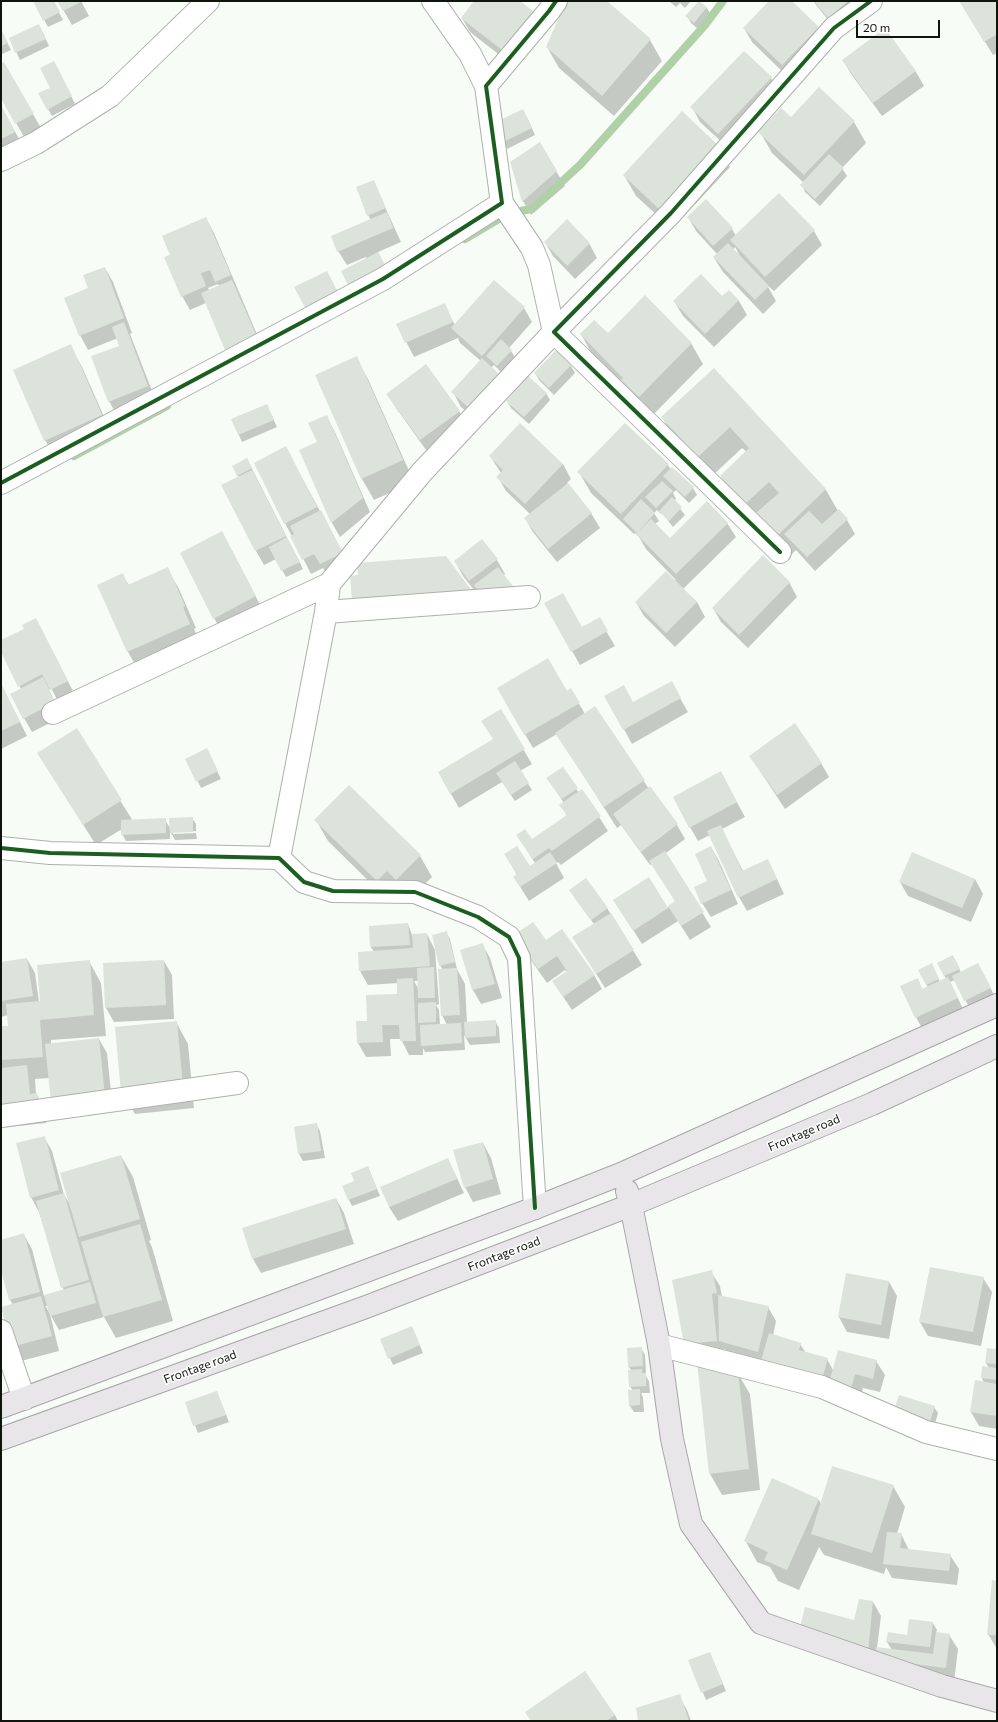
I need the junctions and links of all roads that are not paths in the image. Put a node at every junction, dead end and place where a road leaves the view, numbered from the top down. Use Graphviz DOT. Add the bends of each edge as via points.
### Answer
graph roads {
  1 [pos="208,1"];
  2 [pos="433,1"];
  3 [pos="556,1"];
  4 [pos="871,1"];
  5 [pos="486,86"];
  6 [pos="1,160"];
  7 [pos="502,203"];
  8 [pos="554,332"];
  9 [pos="1,483"];
  10 [pos="780,552"];
  11 [pos="329,584"];
  12 [pos="529,597"];
  13 [pos="326,612"];
  14 [pos="54,712"];
  15 [pos="1,848"];
  16 [pos="279,858"];
  17 [pos="997,1005"];
  18 [pos="997,1046"];
  19 [pos="237,1083"];
  20 [pos="1,1116"];
  21 [pos="621,1174"];
  22 [pos="631,1205"];
  23 [pos="535,1208"];
  24 [pos="1,1331"];
  25 [pos="660,1345"];
  26 [pos="24,1399"];
  27 [pos="1,1407"];
  28 [pos="1,1439"];
  29 [pos="997,1449"];
  30 [pos="997,1701"];
  1 -- 6 [label="street" via="110,96 36,143"];
  2 -- 5 [label="street" via="470,54"];
  3 -- 5 [label="street"];
  4 -- 8 [label="street" via="834,28 671,213"];
  5 -- 7 [label="street"];
  7 -- 8 [label="street" via="532,248 539,265"];
  7 -- 9 [label="street" via="383,279"];
  8 -- 10 [label="street"];
  8 -- 11 [label="street" via="422,472"];
  11 -- 13 [label="street"];
  11 -- 14 [label="street"];
  12 -- 13 [label="street"];
  13 -- 16 [label="street"];
  15 -- 16 [label="street" via="50,853"];
  16 -- 23 [label="street" via="304,882 333,891 415,892 478,917 510,937 519,958"];
  17 -- 21 [label="main road"];
  18 -- 22 [label="main road, Frontage road" via="872,1104"];
  19 -- 20 [label="street"];
  21 -- 22 [label="main road"];
  21 -- 23 [label="main road"];
  22 -- 25 [label="main road"];
  22 -- 28 [label="main road, Frontage road" via="366,1307"];
  23 -- 26 [label="main road"];
  24 -- 26 [label="street"];
  25 -- 29 [label="street" via="822,1387 926,1432"];
  25 -- 30 [label="main road" via="672,1439 691,1524 762,1623 942,1686"];
  26 -- 27 [label="main road"];
}
